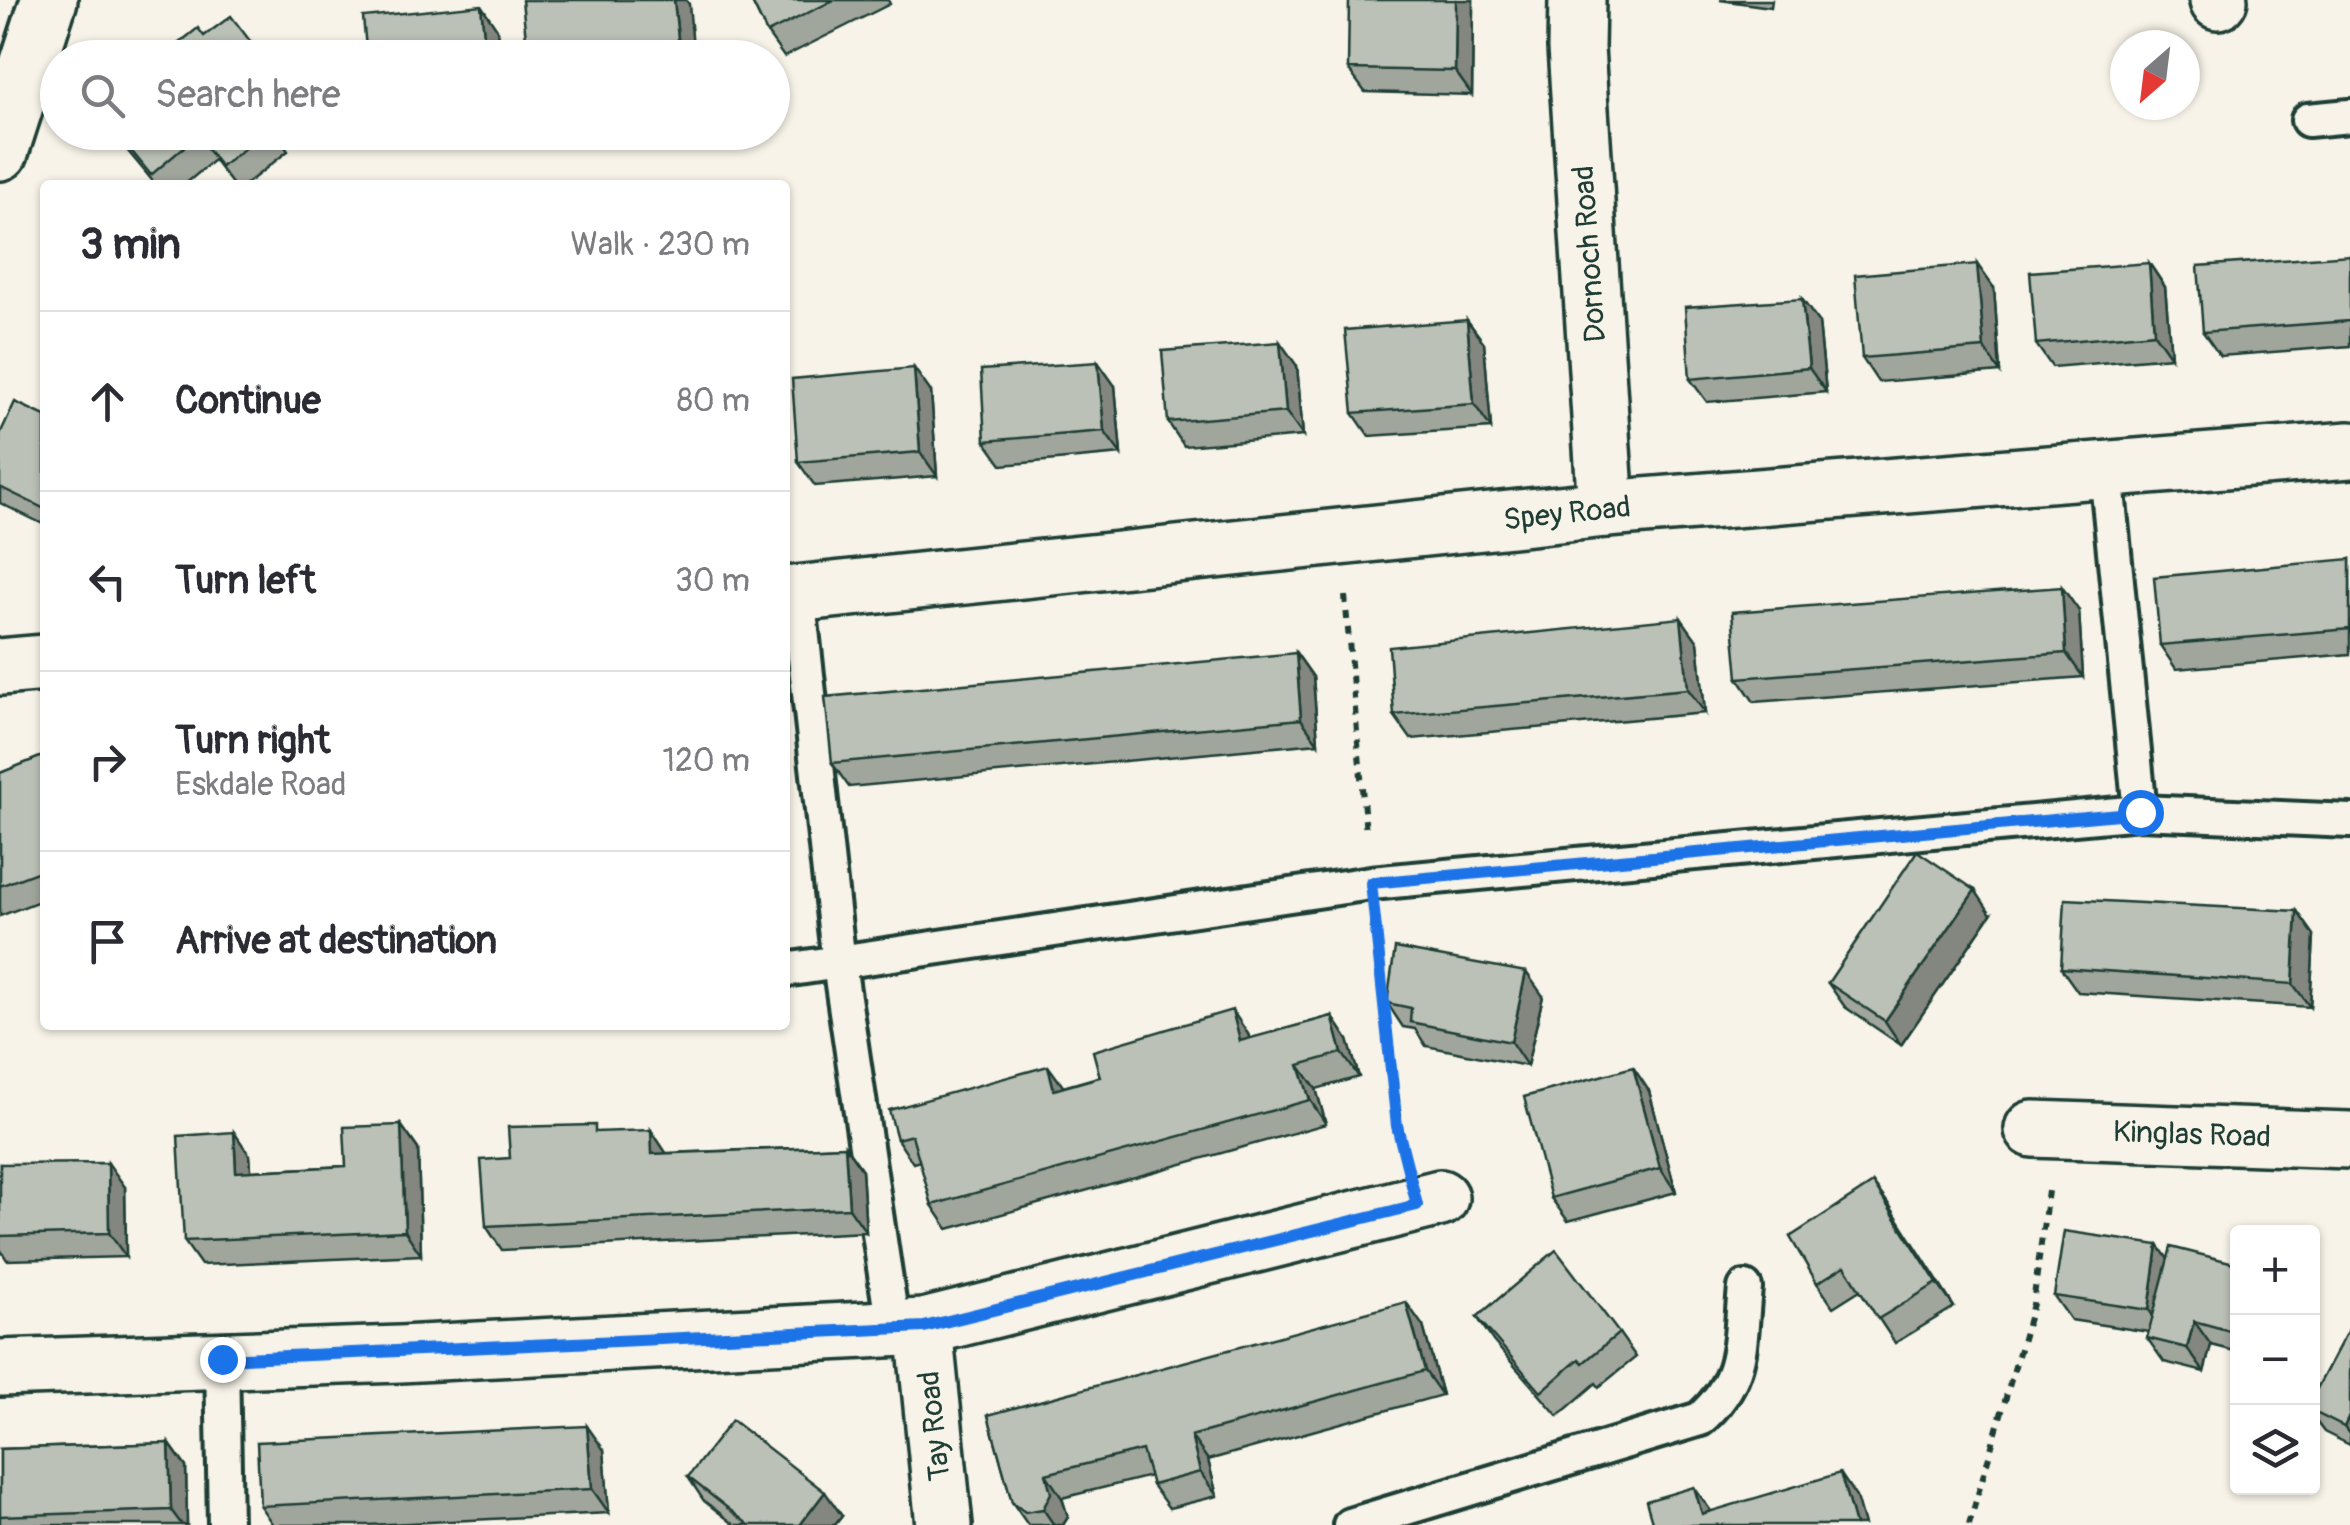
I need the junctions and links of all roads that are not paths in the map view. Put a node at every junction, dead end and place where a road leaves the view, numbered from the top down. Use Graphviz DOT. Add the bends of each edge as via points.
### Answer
graph roads {
  1 [pos="49,0"];
  2 [pos="1577,0"];
  3 [pos="2350,116"];
  4 [pos="2308,120"];
  5 [pos="0,152"];
  6 [pos="2350,450"];
  7 [pos="2106,470"];
  8 [pos="1606,509"];
  9 [pos="792,594"];
  10 [pos="40,663"];
  11 [pos="0,667"];
  12 [pos="2140,812"];
  13 [pos="2350,822"];
  14 [pos="838,964"];
  15 [pos="790,969"];
  16 [pos="2045,1129"];
  17 [pos="2350,1140"];
  18 [pos="1429,1202"];
  19 [pos="1745,1288"];
  20 [pos="908,1328"];
  21 [pos="222,1359"];
  22 [pos="0,1368"];
  23 [pos="225,1525"];
  24 [pos="944,1525"];
  25 [pos="1350,1525"];
  1 -- 5 [label="street"];
  2 -- 8 [label="street, Dornoch Road"];
  3 -- 4 [label="lane"];
  6 -- 7 [label="street, Spey Road"];
  7 -- 8 [label="street, Spey Road"];
  7 -- 12 [label="lane"];
  8 -- 9 [label="street, Spey Road"];
  9 -- 14 [label="lane"];
  10 -- 11 [label="street"];
  12 -- 13 [label="lane"];
  12 -- 14 [label="lane" via="1371,883"];
  14 -- 15 [label="lane"];
  14 -- 20 [label="lane"];
  16 -- 17 [label="street, Kinglas Road"];
  18 -- 20 [label="street"];
  19 -- 25 [label="lane" via="1736,1376 1700,1418"];
  20 -- 21 [label="street"];
  20 -- 24 [label="street, Tay Road"];
  21 -- 22 [label="street"];
  21 -- 23 [label="lane"];
}
